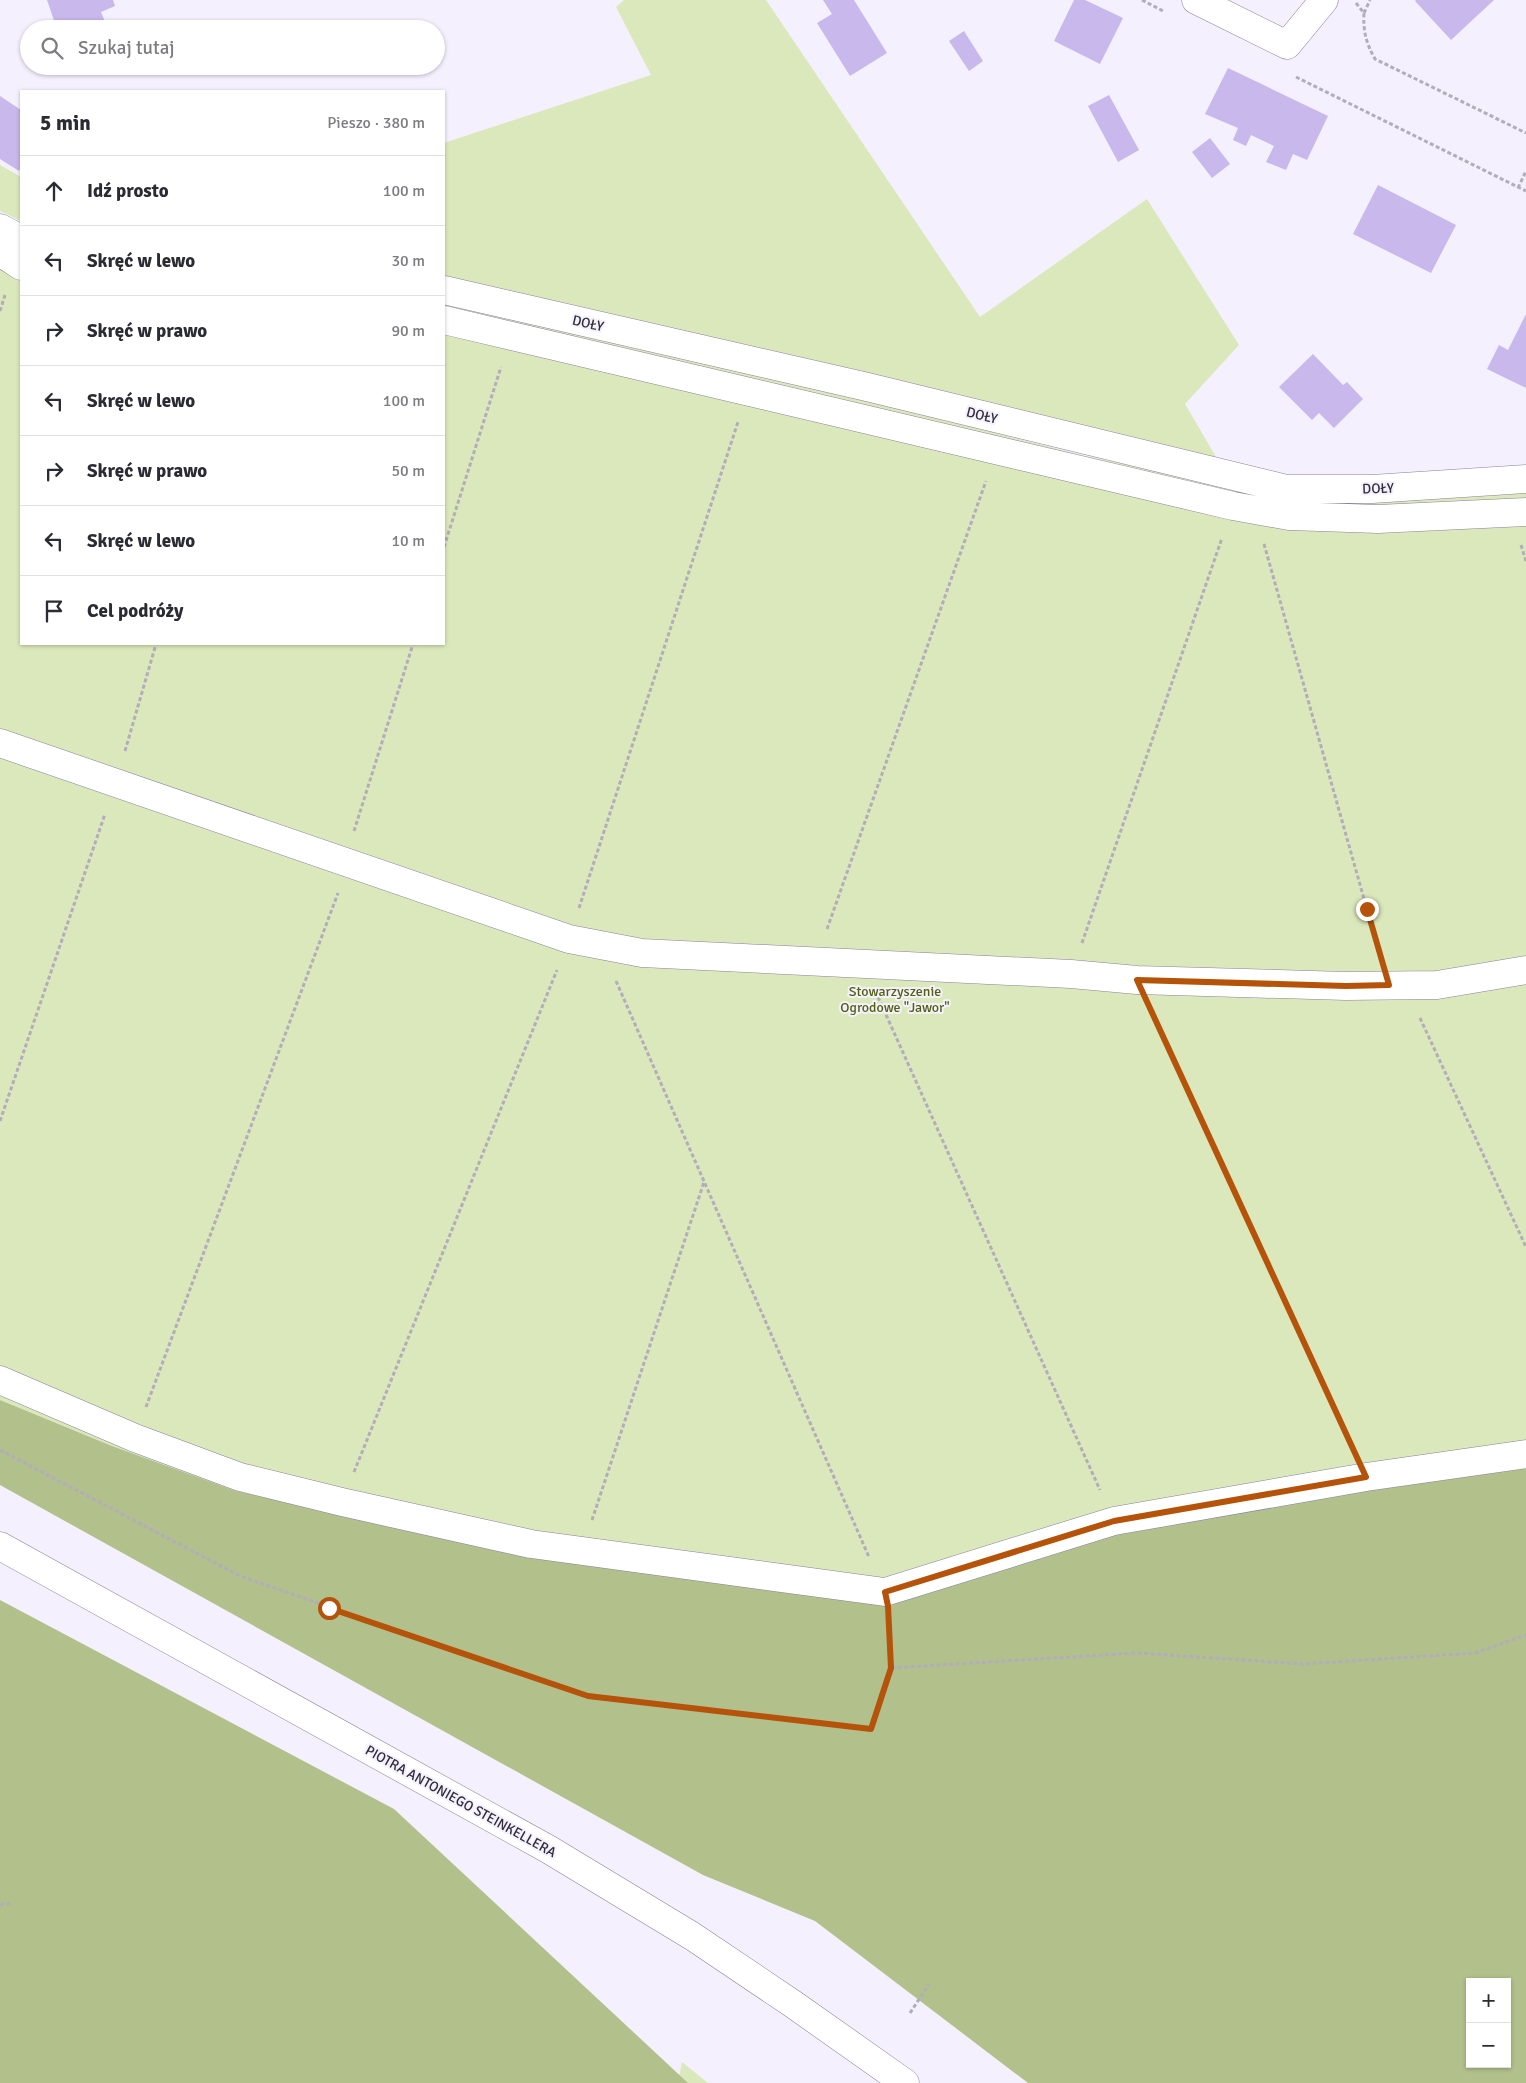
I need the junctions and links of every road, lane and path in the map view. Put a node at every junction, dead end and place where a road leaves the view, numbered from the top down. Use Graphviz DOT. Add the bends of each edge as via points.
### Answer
graph roads {
  1 [pos="1142,0"];
  2 [pos="1196,0"];
  3 [pos="1324,0"];
  4 [pos="1354,0"];
  5 [pos="1370,0"];
  6 [pos="1168,13"];
  7 [pos="1364,13"];
  8 [pos="1290,74"];
  9 [pos="1526,133"];
  10 [pos="1526,171"];
  11 [pos="1518,188"];
  12 [pos="1526,191"];
  13 [pos="0,228"];
  14 [pos="20,238"];
  15 [pos="0,252"];
  16 [pos="20,265"];
  17 [pos="445,290"];
  18 [pos="445,320"];
  19 [pos="511,336"];
  20 [pos="997,449"];
  21 [pos="1526,478"];
  22 [pos="1244,508"];
  23 [pos="1526,512"];
  24 [pos="445,545"];
  25 [pos="156,645"];
  26 [pos="413,645"];
  27 [pos="0,743"];
  28 [pos="116,782"];
  29 [pos="344,862"];
  30 [pos="600,947"];
  31 [pos="815,962"];
  32 [pos="864,964"];
  33 [pos="1526,970"];
  34 [pos="1071,974"];
  35 [pos="1137,980"];
  36 [pos="1397,985"];
  37 [pos="0,1121"];
  38 [pos="704,1182"];
  39 [pos="1526,1247"];
  40 [pos="0,1380"];
  41 [pos="135,1438"];
  42 [pos="0,1450"];
  43 [pos="1526,1454"];
  44 [pos="1366,1477"];
  45 [pos="1114,1521"];
  46 [pos="0,1546"];
  47 [pos="582,1551"];
  48 [pos="885,1592"];
  49 [pos="1526,1636"];
  50 [pos="891,1668"];
  51 [pos="12,1903"];
  52 [pos="0,1905"];
  53 [pos="929,1984"];
  54 [pos="910,2013"];
  55 [pos="905,2083"];
  1 -- 6 [label="path"];
  2 -- 3 [label="street" via="1288,45"];
  4 -- 7 [label="path"];
  5 -- 7 [label="path"];
  7 -- 9 [label="path" via="1366,43 1375,59"];
  8 -- 11 [label="path"];
  10 -- 11 [label="path"];
  11 -- 12 [label="path"];
  13 -- 14 [label="street"];
  15 -- 16 [label="street"];
  17 -- 21 [label="street, DOŁY" via="854,383 1287,489 1372,490"];
  18 -- 19 [label="street"];
  19 -- 20 [label="street"];
  19 -- 24 [label="path"];
  20 -- 22 [label="street"];
  20 -- 31 [label="path"];
  22 -- 23 [label="street" via="1290,516 1378,518"];
  22 -- 34 [label="path"];
  22 -- 36 [label="path"];
  25 -- 28 [label="path"];
  26 -- 29 [label="path"];
  27 -- 28 [label="street"];
  28 -- 29 [label="street"];
  28 -- 37 [label="path"];
  29 -- 30 [label="street"];
  29 -- 41 [label="path" via="340,886"];
  30 -- 31 [label="street" via="642,953"];
  30 -- 38 [label="path"];
  31 -- 32 [label="street"];
  32 -- 34 [label="street"];
  32 -- 45 [label="path"];
  33 -- 36 [label="street" via="1437,985"];
  34 -- 35 [label="street"];
  35 -- 36 [label="street"];
  35 -- 44 [label="path"];
  36 -- 39 [label="path"];
  38 -- 47 [label="path"];
  38 -- 48 [label="path"];
  40 -- 41 [label="street"];
  41 -- 47 [label="street" via="240,1477 522,1542"];
  42 -- 50 [label="path" via="240,1576 588,1696 871,1729"];
  43 -- 44 [label="street"];
  44 -- 45 [label="street"];
  45 -- 48 [label="street"];
  46 -- 55 [label="street, PIOTRA ANTONIEGO STEINKELLERA" via="548,1849 700,1941"];
  47 -- 48 [label="street"];
  48 -- 50 [label="path"];
  49 -- 50 [label="path" via="1475,1653 1303,1664 1136,1653"];
  51 -- 52 [label="path"];
  53 -- 54 [label="path"];
}
